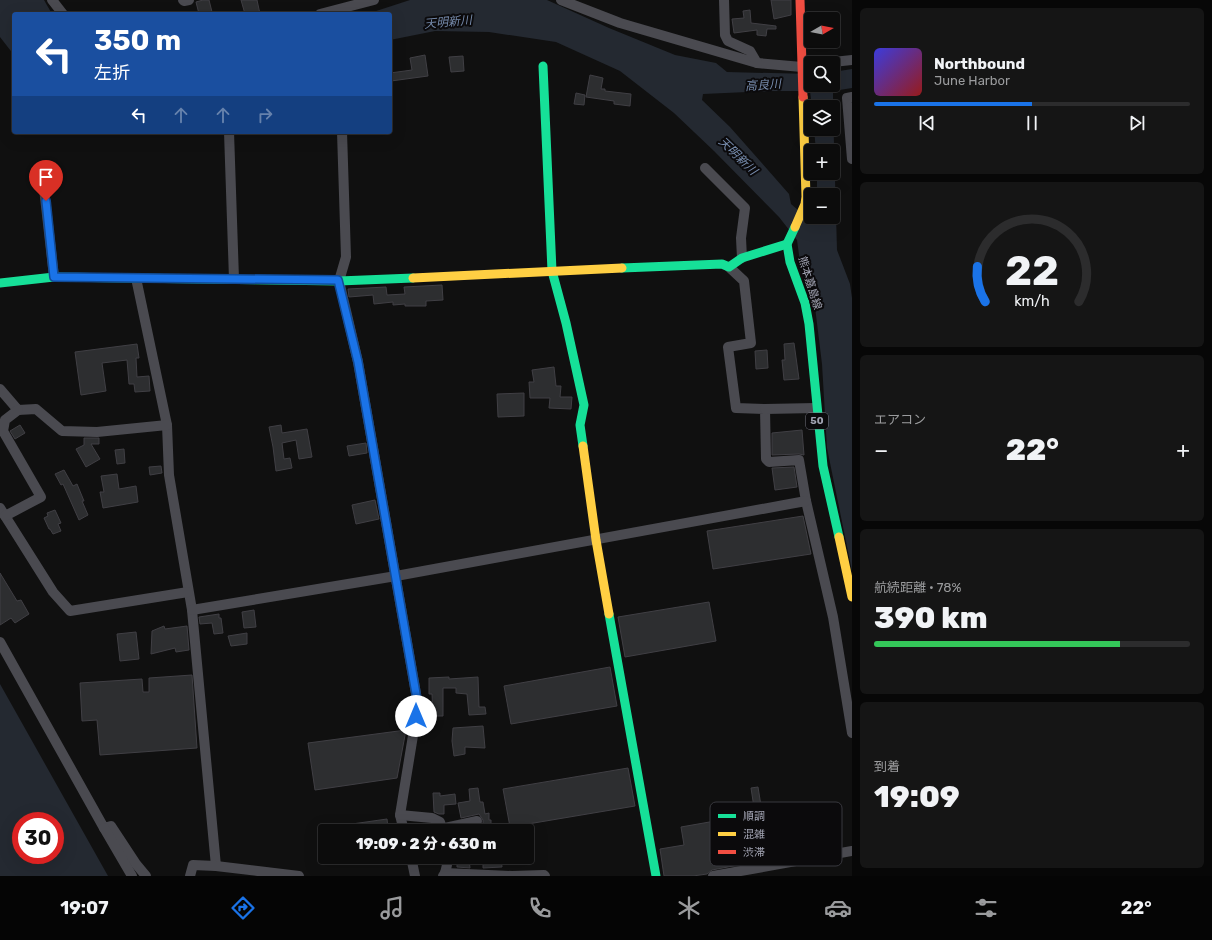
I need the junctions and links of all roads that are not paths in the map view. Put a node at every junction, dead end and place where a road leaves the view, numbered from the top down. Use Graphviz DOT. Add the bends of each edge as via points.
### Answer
graph roads {
  1 [pos="52,0"];
  2 [pos="183,0"];
  3 [pos="189,0"];
  4 [pos="374,0"];
  5 [pos="561,0"];
  6 [pos="724,0"];
  7 [pos="800,0"];
  8 [pos="61,12"];
  9 [pos="328,12"];
  10 [pos="804,56"];
  11 [pos="852,60"];
  12 [pos="840,61"];
  13 [pos="757,63"];
  14 [pos="543,66"];
  15 [pos="804,67"];
  16 [pos="804,89"];
  17 [pos="852,97"];
  18 [pos="229,134"];
  19 [pos="342,134"];
  20 [pos="852,159"];
  21 [pos="705,168"];
  22 [pos="42,171"];
  23 [pos="787,244"];
  24 [pos="742,258"];
  25 [pos="729,267"];
  26 [pos="552,271"];
  27 [pos="54,277"];
  28 [pos="136,278"];
  29 [pos="234,279"];
  30 [pos="338,280"];
  31 [pos="0,283"];
  32 [pos="0,389"];
  33 [pos="816,408"];
  34 [pos="764,409"];
  35 [pos="18,410"];
  36 [pos="167,425"];
  37 [pos="806,501"];
  38 [pos="2,512"];
  39 [pos="596,540"];
  40 [pos="396,576"];
  41 [pos="188,592"];
  42 [pos="852,597"];
  43 [pos="192,610"];
  44 [pos="0,642"];
  45 [pos="852,733"];
  46 [pos="400,816"];
  47 [pos="477,821"];
  48 [pos="402,824"];
  49 [pos="441,824"];
  50 [pos="463,824"];
  51 [pos="104,828"];
  52 [pos="852,851"];
  53 [pos="842,853"];
  54 [pos="412,864"];
  55 [pos="447,864"];
  56 [pos="216,866"];
  57 [pos="769,866"];
  58 [pos="444,875"];
  59 [pos="132,876"];
  60 [pos="146,876"];
  61 [pos="190,876"];
  62 [pos="299,876"];
  63 [pos="415,876"];
  64 [pos="545,876"];
  65 [pos="656,876"];
  66 [pos="713,876"];
  1 -- 8 [label="street"];
  2 -- 3 [label="street"];
  4 -- 9 [label="street"];
  5 -- 13 [label="street" via="620,23"];
  6 -- 13 [label="street" via="725,35 728,41 750,51"];
  7 -- 10 [label="street"];
  11 -- 12 [label="street"];
  13 -- 15 [label="street"];
  14 -- 26 [label="street"];
  16 -- 23 [label="street" via="806,197"];
  17 -- 20 [label="street" via="847,98"];
  18 -- 29 [label="street"];
  19 -- 30 [label="street" via="346,257"];
  21 -- 24 [label="street" via="745,208 741,238"];
  22 -- 27 [label="street"];
  23 -- 24 [label="street"];
  23 -- 33 [label="street, 熊本嘉島線 / 50" via="809,324"];
  24 -- 25 [label="street"];
  25 -- 26 [label="street" via="722,264"];
  25 -- 34 [label="street" via="744,281 751,343 728,347 736,408"];
  26 -- 30 [label="street"];
  26 -- 39 [label="street" via="584,405 580,424"];
  27 -- 28 [label="street"];
  27 -- 31 [label="street"];
  28 -- 29 [label="street"];
  28 -- 36 [label="street"];
  29 -- 30 [label="street"];
  30 -- 40 [label="street" via="358,362"];
  32 -- 35 [label="street"];
  33 -- 34 [label="street"];
  33 -- 42 [label="street, 熊本嘉島線 / 50" via="823,466"];
  34 -- 37 [label="street" via="766,459 769,462 799,460"];
  35 -- 36 [label="street" via="36,409 62,431 97,432"];
  35 -- 38 [label="street" via="5,420 3,431 41,497"];
  36 -- 41 [label="street" via="169,475"];
  37 -- 39 [label="street"];
  37 -- 45 [label="street" via="833,617"];
  38 -- 41 [label="street" via="53,592 70,611"];
  39 -- 40 [label="street"];
  39 -- 65 [label="street"];
  40 -- 43 [label="street"];
  40 -- 46 [label="street" via="418,705"];
  41 -- 43 [label="street"];
  43 -- 56 [label="street"];
  44 -- 51 [label="street"];
  46 -- 48 [label="street"];
  46 -- 49 [label="street" via="432,818"];
  47 -- 50 [label="street"];
  51 -- 59 [label="street"];
  51 -- 60 [label="street" via="111,826"];
  52 -- 53 [label="street"];
  54 -- 63 [label="street"];
  55 -- 58 [label="street"];
  56 -- 61 [label="street" via="193,865"];
  56 -- 62 [label="street"];
  57 -- 66 [label="street"];
  58 -- 64 [label="street"];
}
